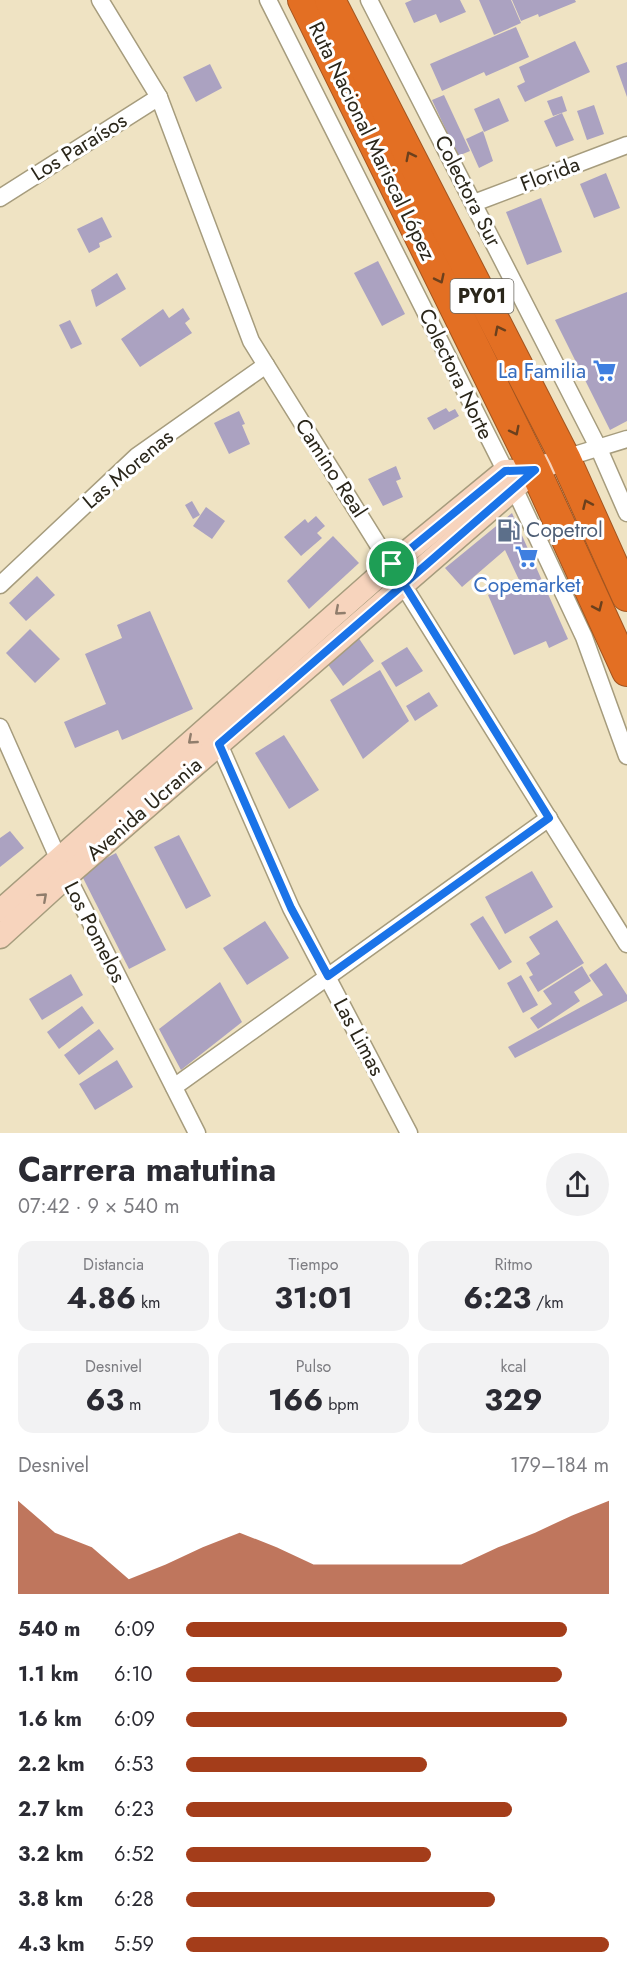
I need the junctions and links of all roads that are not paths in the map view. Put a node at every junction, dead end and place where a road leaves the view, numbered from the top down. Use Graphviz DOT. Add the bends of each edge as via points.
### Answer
graph roads {
  1 [pos="100,0"];
  2 [pos="268,0"];
  3 [pos="303,0"];
  4 [pos="330,0"];
  5 [pos="369,0"];
  6 [pos="159,97"];
  7 [pos="627,145"];
  8 [pos="0,198"];
  9 [pos="474,203"];
  10 [pos="266,365"];
  11 [pos="627,439"];
  12 [pos="599,449"];
  13 [pos="565,458"];
  14 [pos="518,477"];
  15 [pos="627,513"];
  16 [pos="392,564"];
  17 [pos="404,584"];
  18 [pos="0,585"];
  19 [pos="627,596"];
  20 [pos="627,671"];
  21 [pos="0,727"];
  22 [pos="219,744"];
  23 [pos="627,756"];
  24 [pos="549,818"];
  25 [pos="62,867"];
  26 [pos="0,911"];
  27 [pos="0,937"];
  28 [pos="627,944"];
  29 [pos="328,976"];
  30 [pos="174,1087"];
  31 [pos="197,1133"];
  32 [pos="410,1133"];
  1 -- 6 [label="street, Camino Real"];
  2 -- 14 [label="street, Colectora Norte"];
  3 -- 14 [label="highway, Ruta Nacional Mariscal López / PY01, one-way"];
  13 -- 4 [label="highway, Ruta Nacional Mariscal López / PY01, one-way"];
  5 -- 9 [label="street, Colectora Sur"];
  6 -- 8 [label="street, Los Paraísos"];
  6 -- 10 [label="street, Camino Real" via="251,341"];
  7 -- 9 [label="street, Florida"];
  9 -- 12 [label="street, Colectora Sur"];
  10 -- 16 [label="street, Camino Real"];
  10 -- 18 [label="street, Las Morenas" via="137,456"];
  11 -- 12 [label="street, Avenida Ucrania"];
  12 -- 13 [label="street, Avenida Ucrania"];
  12 -- 15 [label="street, Colectora Sur"];
  13 -- 14 [label="main road, Avenida Ucrania"];
  19 -- 13 [label="highway, Ruta Nacional Mariscal López / PY01, one-way"];
  14 -- 16 [label="main road, Avenida Ucrania"];
  14 -- 17 [label="main road, Avenida Ucrania"];
  14 -- 20 [label="highway, Ruta Nacional Mariscal López / PY01, one-way"];
  14 -- 23 [label="street, Colectora Norte" via="584,637"];
  16 -- 17 [label="street, Camino Real"];
  16 -- 25 [label="main road, Avenida Ucrania, one-way"];
  17 -- 22 [label="main road, Avenida Ucrania"];
  17 -- 24 [label="street, Camino Real"];
  21 -- 25 [label="street, Los Pomelos"];
  22 -- 25 [label="main road, Avenida Ucrania"];
  22 -- 29 [label="street, Las Limas" via="291,908"];
  24 -- 28 [label="street, Camino Real"];
  24 -- 29 [label="street"];
  25 -- 26 [label="main road, Avenida Ucrania"];
  27 -- 25 [label="main road, Avenida Ucrania, one-way"];
  25 -- 30 [label="street, Los Pomelos"];
  29 -- 30 [label="street"];
  29 -- 32 [label="street, Las Limas"];
  30 -- 31 [label="street, Los Pomelos"];
}
